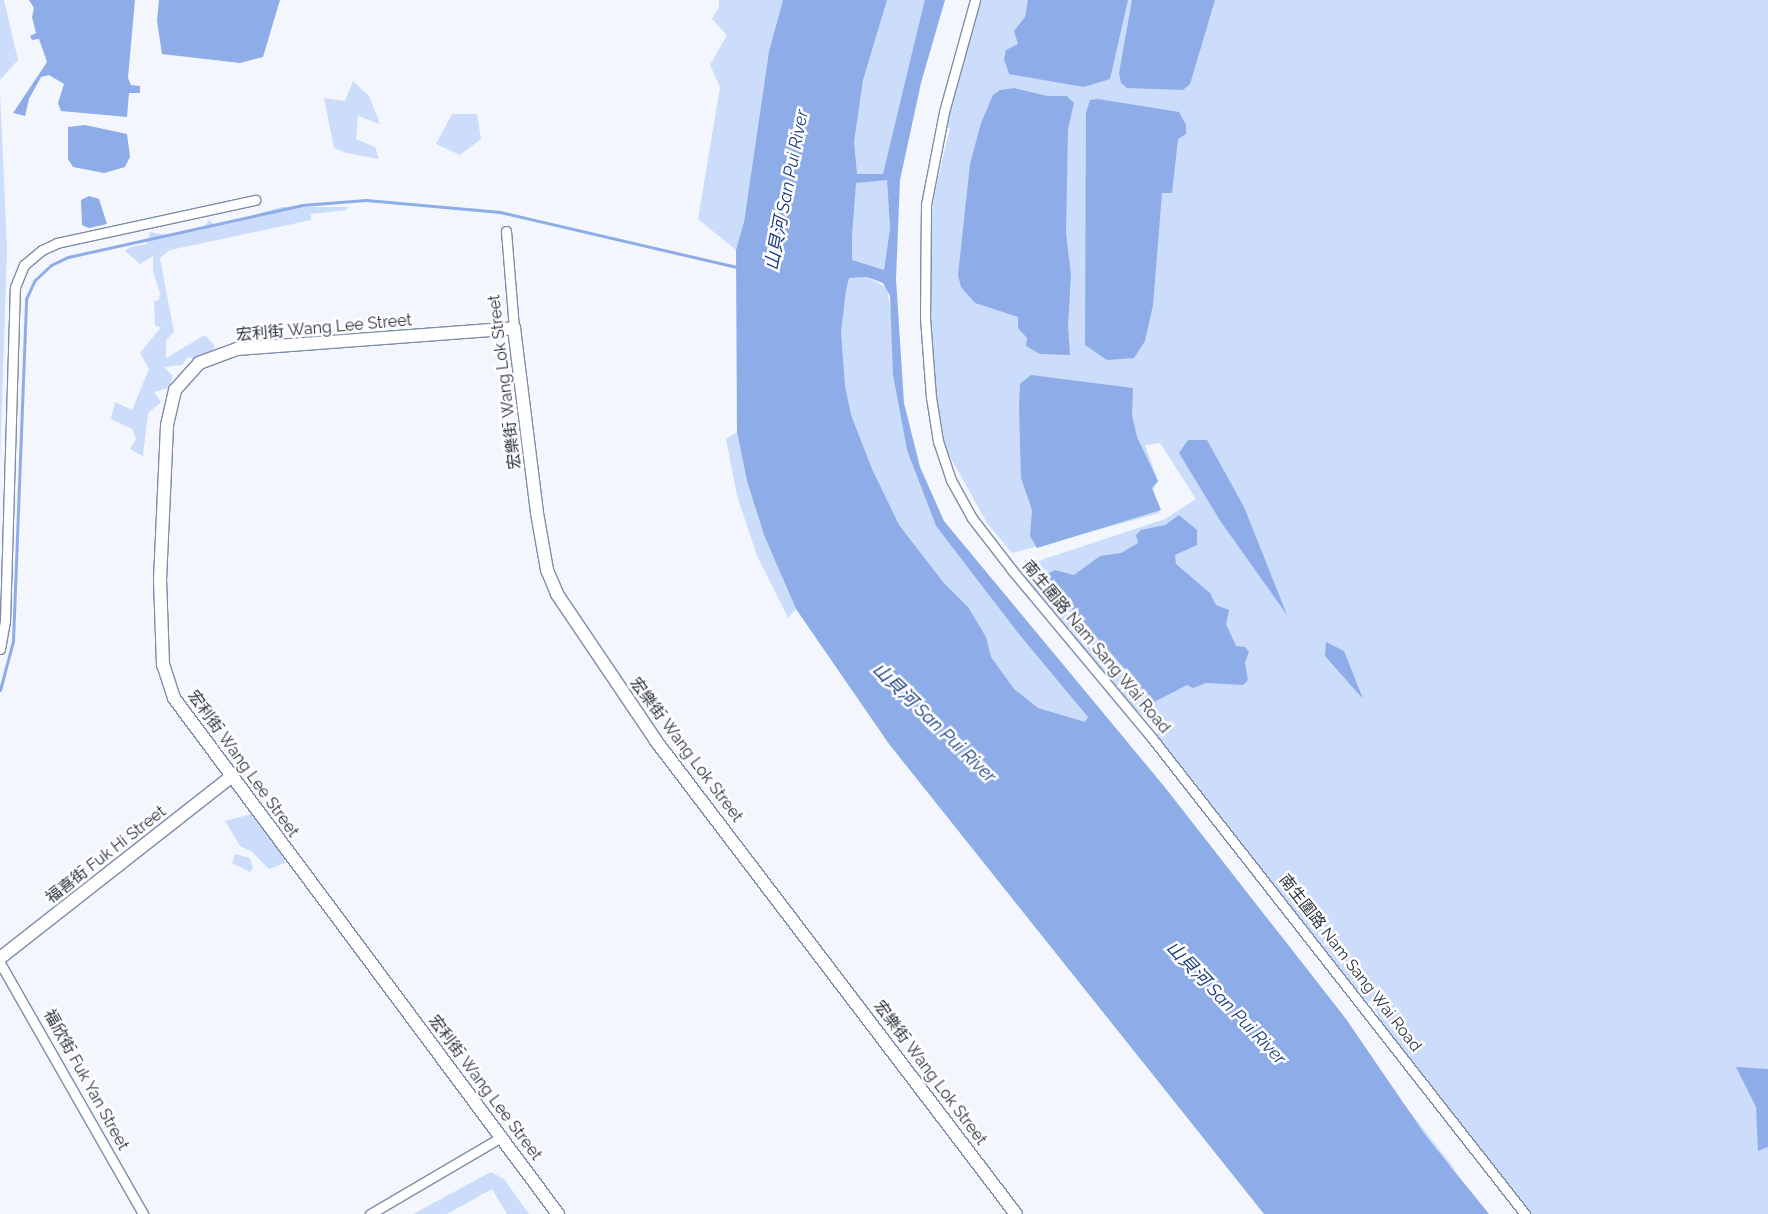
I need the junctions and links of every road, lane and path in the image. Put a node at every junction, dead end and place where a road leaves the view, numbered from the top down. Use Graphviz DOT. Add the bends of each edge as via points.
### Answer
graph roads {
  1 [pos="975,0"];
  2 [pos="255,200"];
  3 [pos="506,231"];
  4 [pos="514,328"];
  5 [pos="0,649"];
  6 [pos="231,777"];
  7 [pos="0,958"];
  8 [pos="0,963"];
  9 [pos="501,1137"];
  10 [pos="1012,1213"];
  11 [pos="143,1214"];
  12 [pos="370,1214"];
  13 [pos="558,1214"];
  14 [pos="1526,1214"];
  1 -- 14 [label="street, 南生圍路 Nam Sang Wai Road" via="944,112 926,206 925,318 930,397 938,441 951,480 972,518 1012,570 1152,738"];
  2 -- 5 [label="street" via="57,243 24,265 15,287 5,621"];
  3 -- 4 [label="street, 宏樂街 Wang Lok Street"];
  4 -- 6 [label="street, 宏利街 Wang Lee Street" via="237,349 199,363 175,390 167,425 160,580 163,665 174,698"];
  4 -- 10 [label="street, 宏樂街 Wang Lok Street" via="537,513 547,570 557,594 656,741"];
  6 -- 7 [label="street, 福喜街 Fuk Hi Street"];
  6 -- 9 [label="street, 宏利街 Wang Lee Street"];
  8 -- 11 [label="street, 福欣街 Fuk Yan Street"];
  9 -- 12 [label="street"];
  9 -- 13 [label="street, 宏利街 Wang Lee Street"];
}
